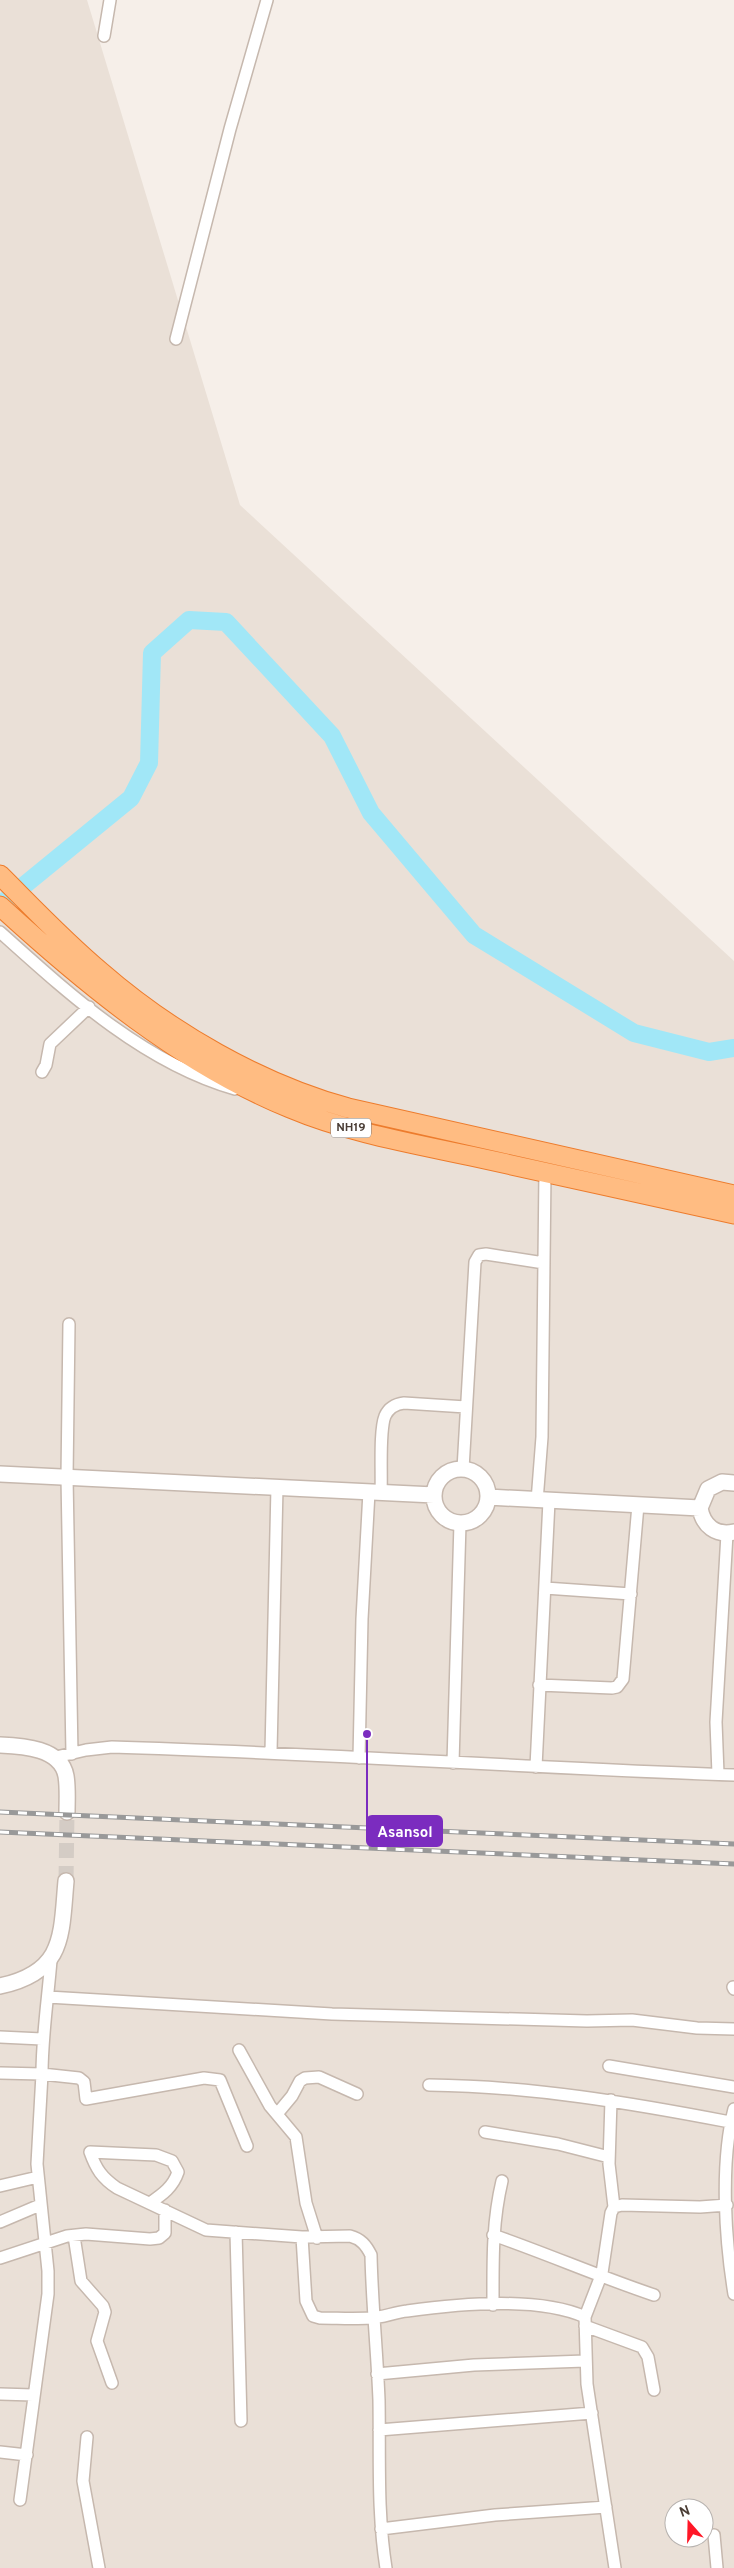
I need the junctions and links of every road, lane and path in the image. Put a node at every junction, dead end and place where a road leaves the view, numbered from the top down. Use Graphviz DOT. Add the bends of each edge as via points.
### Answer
graph roads {
  1 [pos="110,0"];
  2 [pos="267,0"];
  3 [pos="104,36"];
  4 [pos="176,338"];
  5 [pos="0,875"];
  6 [pos="0,906"];
  7 [pos="0,932"];
  8 [pos="89,1007"];
  9 [pos="42,1072"];
  10 [pos="273,1100"];
  11 [pos="545,1172"];
  12 [pos="734,1195"];
  13 [pos="734,1214"];
  14 [pos="544,1263"];
  15 [pos="69,1324"];
  16 [pos="466,1407"];
  17 [pos="463,1469"];
  18 [pos="0,1474"];
  19 [pos="67,1477"];
  20 [pos="734,1483"];
  21 [pos="277,1487"];
  22 [pos="375,1492"];
  23 [pos="434,1495"];
  24 [pos="488,1497"];
  25 [pos="543,1501"];
  26 [pos="638,1505"];
  27 [pos="700,1508"];
  28 [pos="460,1523"];
  29 [pos="730,1533"];
  30 [pos="545,1588"];
  31 [pos="631,1594"];
  32 [pos="539,1685"];
  33 [pos="0,1745"];
  34 [pos="271,1752"];
  35 [pos="72,1754"];
  36 [pos="56,1758"];
  37 [pos="358,1758"];
  38 [pos="453,1763"];
  39 [pos="536,1767"];
  40 [pos="718,1774"];
  41 [pos="734,1775"];
  42 [pos="67,1812"];
  43 [pos="66,1881"];
  44 [pos="51,1960"];
  45 [pos="0,1986"];
  46 [pos="48,1996"];
  47 [pos="734,2029"];
  48 [pos="0,2037"];
  49 [pos="42,2040"];
  50 [pos="239,2050"];
  51 [pos="610,2066"];
  52 [pos="0,2073"];
  53 [pos="42,2074"];
  54 [pos="429,2085"];
  55 [pos="734,2087"];
  56 [pos="358,2094"];
  57 [pos="611,2100"];
  58 [pos="734,2109"];
  59 [pos="277,2114"];
  60 [pos="730,2122"];
  61 [pos="485,2132"];
  62 [pos="247,2146"];
  63 [pos="609,2157"];
  64 [pos="38,2177"];
  65 [pos="502,2181"];
  66 [pos="730,2182"];
  67 [pos="0,2186"];
  68 [pos="150,2203"];
  69 [pos="40,2205"];
  70 [pos="727,2205"];
  71 [pos="614,2207"];
  72 [pos="165,2210"];
  73 [pos="0,2222"];
  74 [pos="236,2232"];
  75 [pos="494,2235"];
  76 [pos="74,2236"];
  77 [pos="302,2237"];
  78 [pos="317,2238"];
  79 [pos="44,2245"];
  80 [pos="0,2258"];
  81 [pos="601,2278"];
  82 [pos="734,2294"];
  83 [pos="654,2295"];
  84 [pos="493,2304"];
  85 [pos="372,2318"];
  86 [pos="585,2322"];
  87 [pos="585,2361"];
  88 [pos="376,2374"];
  89 [pos="112,2383"];
  90 [pos="654,2390"];
  91 [pos="0,2394"];
  92 [pos="33,2396"];
  93 [pos="592,2413"];
  94 [pos="241,2421"];
  95 [pos="379,2430"];
  96 [pos="87,2438"];
  97 [pos="0,2452"];
  98 [pos="27,2455"];
  99 [pos="20,2500"];
  100 [pos="606,2506"];
  101 [pos="381,2530"];
  102 [pos="714,2534"];
  103 [pos="99,2568"];
  104 [pos="386,2568"];
  105 [pos="615,2568"];
  106 [pos="717,2568"];
  1 -- 3 [label="street"];
  2 -- 4 [label="street"];
  5 -- 12 [label="highway, NH19" via="102,974 139,1002 184,1033 293,1092 348,1108"];
  6 -- 10 [label="highway, NH19" via="74,972 151,1029 192,1056"];
  7 -- 8 [label="street" via="59,985"];
  8 -- 9 [label="street" via="50,1044"];
  8 -- 10 [label="street" via="138,1043 186,1071"];
  10 -- 11 [label="highway, NH19" via="351,1128"];
  11 -- 13 [label="highway, NH19"];
  11 -- 14 [label="street"];
  14 -- 16 [label="street" via="486,1254 479,1255 475,1262"];
  14 -- 25 [label="street"];
  15 -- 19 [label="street"];
  16 -- 17 [label="street"];
  16 -- 22 [label="street" via="404,1403 390,1409 384,1424"];
  17 -- 23 [label="street" via="446,1473"];
  17 -- 24 [label="street" via="478,1475 488,1489"];
  18 -- 19 [label="street"];
  19 -- 21 [label="street"];
  19 -- 35 [label="street"];
  20 -- 27 [label="street" via="722,1482 708,1489"];
  21 -- 22 [label="street"];
  21 -- 34 [label="street"];
  22 -- 23 [label="street"];
  22 -- 37 [label="street" via="362,1619"];
  23 -- 28 [label="street" via="439,1511"];
  24 -- 25 [label="street"];
  24 -- 28 [label="street" via="482,1513"];
  25 -- 26 [label="street"];
  25 -- 30 [label="street"];
  26 -- 27 [label="street"];
  26 -- 31 [label="street"];
  27 -- 29 [label="street" via="704,1522 710,1528"];
  28 -- 38 [label="street"];
  29 -- 40 [label="street" via="716,1722"];
  30 -- 31 [label="street"];
  30 -- 32 [label="street"];
  31 -- 32 [label="street" via="623,1679 617,1687"];
  32 -- 39 [label="street"];
  33 -- 36 [label="street" via="32,1748"];
  34 -- 35 [label="street" via="112,1747"];
  34 -- 37 [label="street"];
  35 -- 36 [label="street"];
  36 -- 42 [label="street" via="66,1775"];
  37 -- 38 [label="street"];
  38 -- 39 [label="street"];
  39 -- 40 [label="street"];
  40 -- 41 [label="street"];
  43 -- 44 [label="street" via="61,1939"];
  44 -- 45 [label="street" via="25,1978"];
  44 -- 46 [label="street"];
  46 -- 47 [label="street" via="332,2014 632,2020"];
  46 -- 49 [label="street"];
  48 -- 49 [label="street"];
  49 -- 53 [label="street"];
  50 -- 59 [label="street"];
  51 -- 55 [label="street"];
  52 -- 53 [label="street"];
  53 -- 62 [label="street" via="79,2078 84,2082 86,2099 204,2078 220,2080"];
  53 -- 64 [label="street" via="36,2140"];
  54 -- 57 [label="street" via="494,2086"];
  56 -- 59 [label="street" via="319,2077 305,2078"];
  57 -- 60 [label="street"];
  57 -- 63 [label="street"];
  58 -- 60 [label="street"];
  59 -- 78 [label="street" via="296,2137 306,2203"];
  60 -- 66 [label="street"];
  61 -- 63 [label="street" via="549,2142"];
  63 -- 71 [label="street"];
  64 -- 67 [label="street"];
  64 -- 69 [label="street"];
  65 -- 75 [label="street"];
  66 -- 70 [label="street"];
  68 -- 68 [label="street" via="105,2180 96,2170 90,2152 156,2155 172,2160 178,2172 175,2181 170,2189"];
  68 -- 72 [label="street"];
  69 -- 73 [label="street"];
  69 -- 79 [label="street"];
  70 -- 71 [label="street"];
  70 -- 82 [label="street"];
  71 -- 81 [label="street"];
  72 -- 74 [label="street" via="206,2230"];
  72 -- 76 [label="street" via="165,2233 159,2238 107,2234"];
  74 -- 77 [label="street"];
  74 -- 94 [label="street"];
  75 -- 81 [label="street"];
  75 -- 84 [label="street"];
  76 -- 79 [label="street"];
  76 -- 89 [label="street" via="81,2281 103,2306 97,2341"];
  77 -- 78 [label="street"];
  77 -- 85 [label="street" via="306,2301 313,2316"];
  78 -- 85 [label="street" via="350,2236 366,2245 371,2255"];
  79 -- 80 [label="street"];
  79 -- 92 [label="street" via="48,2271 47,2317"];
  81 -- 83 [label="street"];
  81 -- 86 [label="street"];
  84 -- 85 [label="street" via="449,2305"];
  84 -- 86 [label="street" via="540,2306"];
  85 -- 88 [label="street"];
  86 -- 87 [label="street"];
  86 -- 90 [label="street" via="642,2347 648,2357"];
  87 -- 88 [label="street" via="474,2364"];
  87 -- 93 [label="street"];
  88 -- 95 [label="street"];
  91 -- 92 [label="street"];
  92 -- 98 [label="street"];
  93 -- 95 [label="street"];
  93 -- 100 [label="street"];
  95 -- 101 [label="street"];
  96 -- 103 [label="street" via="83,2482"];
  97 -- 98 [label="street"];
  98 -- 99 [label="street"];
  100 -- 101 [label="street" via="495,2515"];
  100 -- 105 [label="street"];
  101 -- 104 [label="street"];
  102 -- 106 [label="street"];
}
